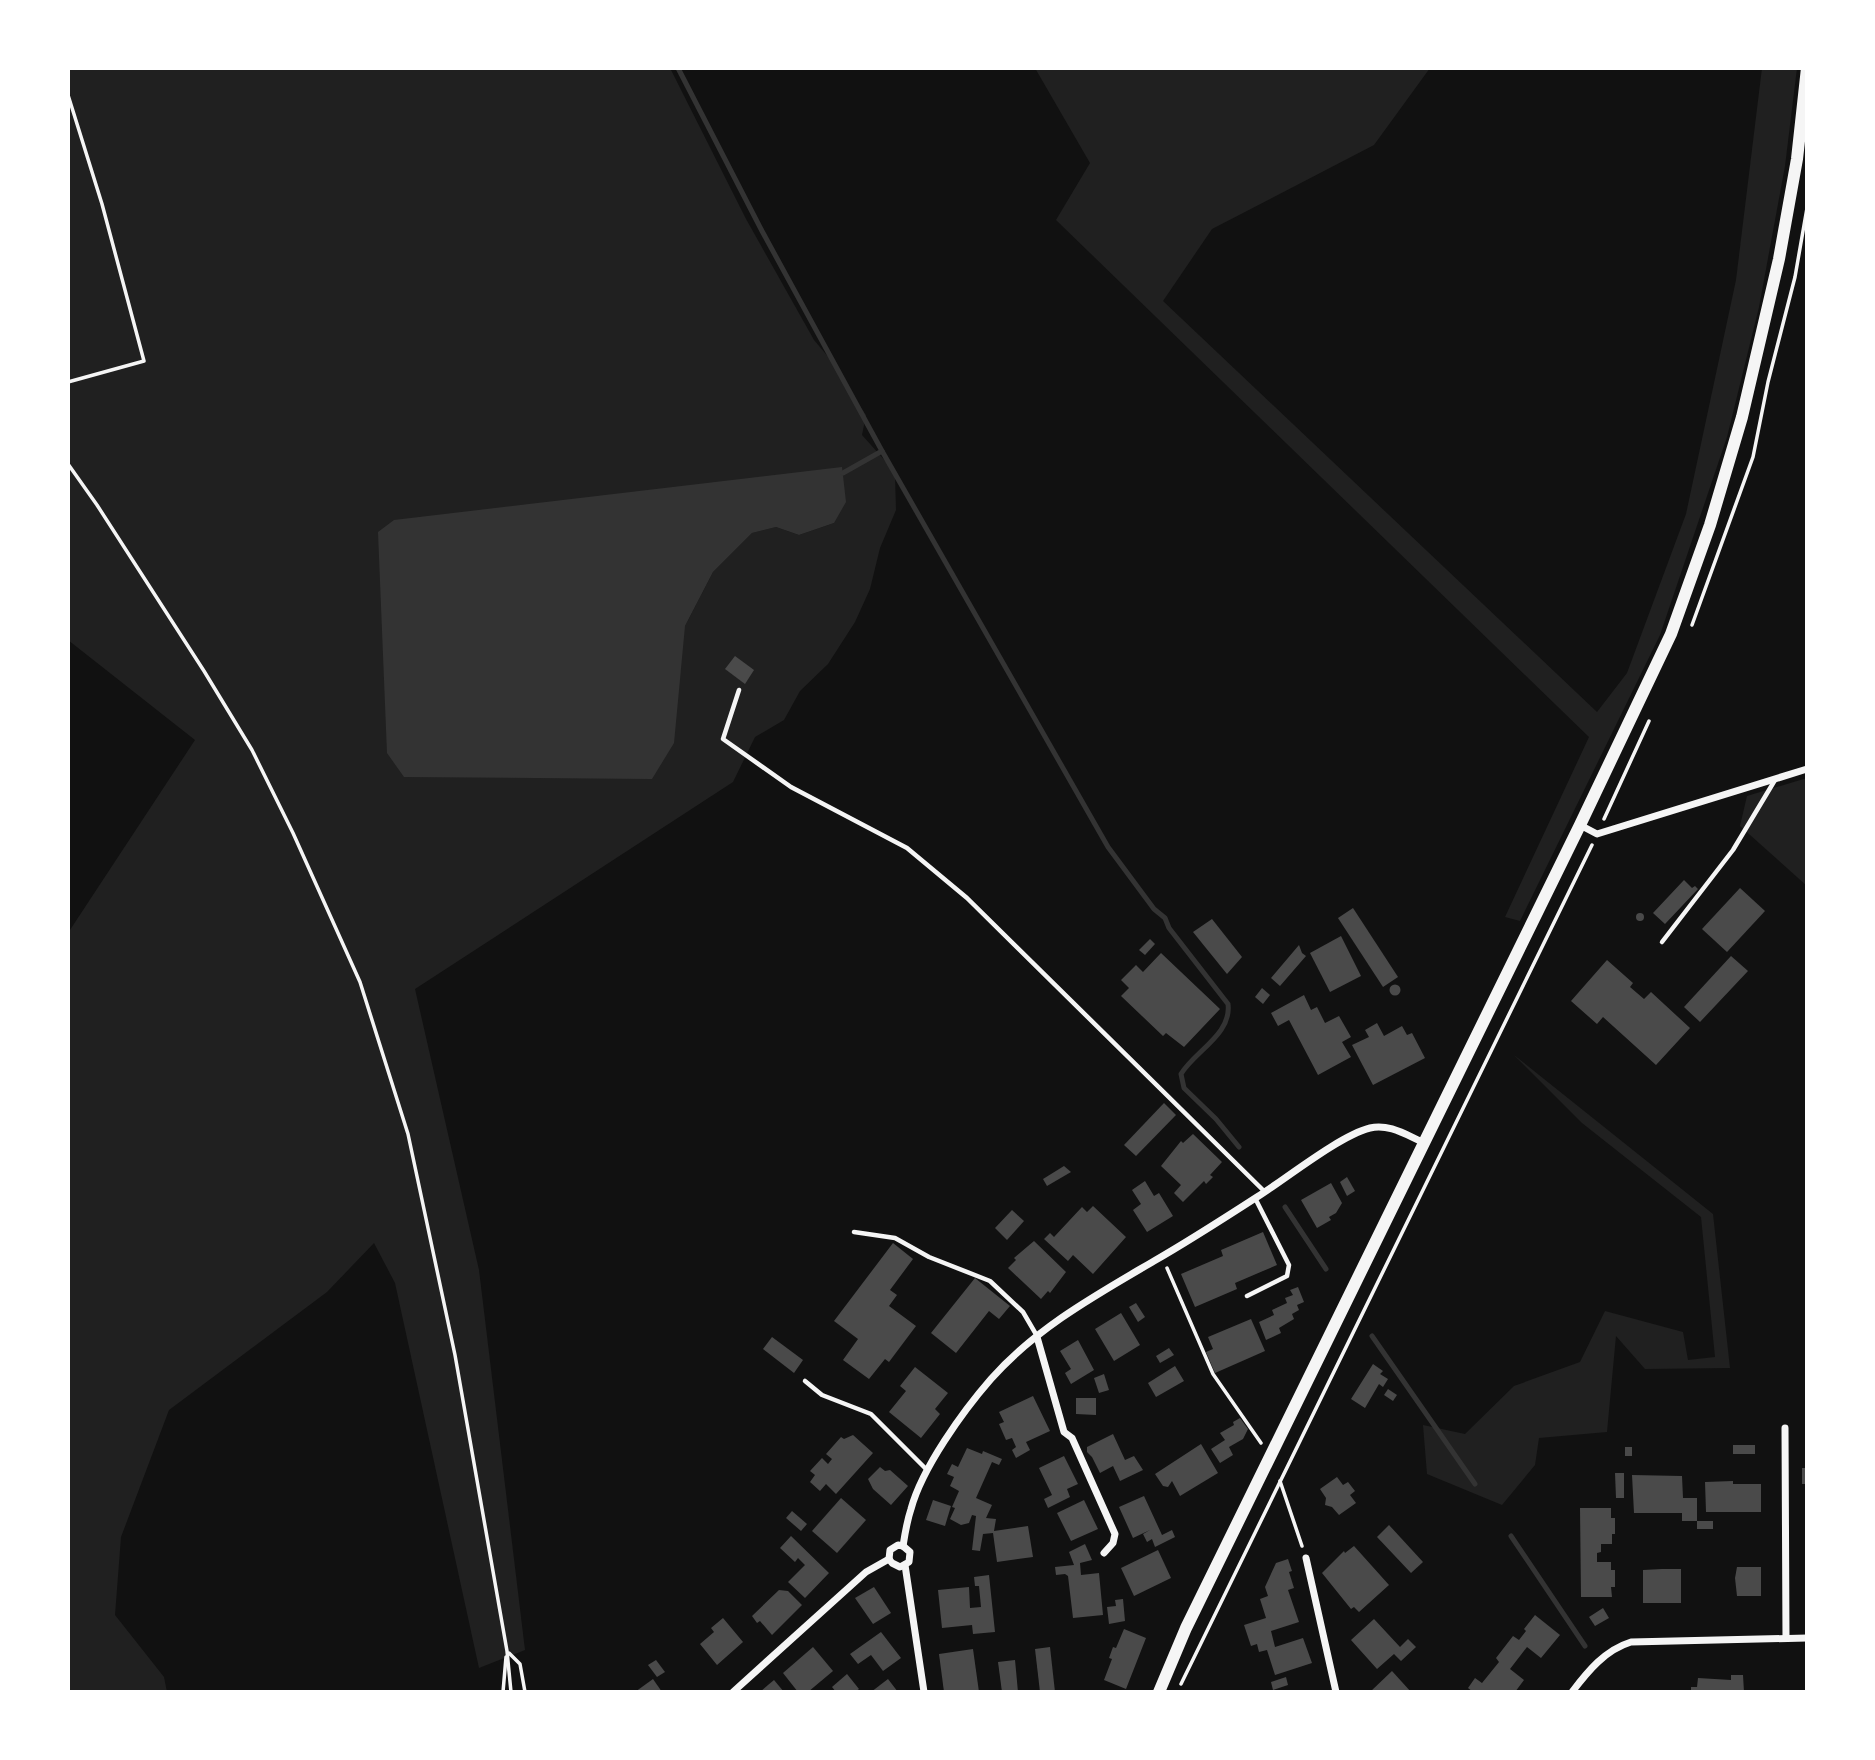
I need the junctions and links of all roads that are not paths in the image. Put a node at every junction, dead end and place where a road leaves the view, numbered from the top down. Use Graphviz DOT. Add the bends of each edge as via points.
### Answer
graph roads {
  1 [pos="1807,68"];
  2 [pos="739,690"];
  3 [pos="1807,769"];
  4 [pos="1775,780"];
  5 [pos="1580,825"];
  6 [pos="1662,942"];
  7 [pos="1425,1143"];
  8 [pos="1265,1192"];
  9 [pos="1255,1198"];
  10 [pos="855,1232"];
  11 [pos="1247,1296"];
  12 [pos="1037,1337"];
  13 [pos="805,1381"];
  14 [pos="1785,1427"];
  15 [pos="928,1471"];
  16 [pos="903,1546"];
  17 [pos="1104,1553"];
  18 [pos="1306,1558"];
  19 [pos="889,1559"];
  20 [pos="905,1565"];
  21 [pos="1786,1638"];
  22 [pos="1807,1638"];
  23 [pos="733,1692"];
  24 [pos="924,1692"];
  25 [pos="1159,1692"];
  26 [pos="1336,1692"];
  27 [pos="1572,1692"];
  1 -- 5 [label="main road" via="1779,259 1742,417 1710,525 1671,634"];
  2 -- 8 [label="lane" via="723,739 791,788 906,848 937,872"];
  3 -- 4 [label="street"];
  4 -- 5 [label="street" via="1597,834"];
  4 -- 6 [label="lane" via="1733,850"];
  5 -- 7 [label="main road"];
  7 -- 8 [label="street" via="1389,1128 1367,1128"];
  7 -- 25 [label="main road" via="1186,1628"];
  8 -- 9 [label="street"];
  9 -- 11 [label="lane" via="1289,1265 1286,1276"];
  9 -- 12 [label="street" via="1075,1308"];
  10 -- 12 [label="lane" via="895,1238 990,1281 1023,1312"];
  12 -- 15 [label="street" via="992,1378"];
  12 -- 17 [label="street" via="1064,1432 1072,1438 1115,1534"];
  13 -- 15 [label="lane" via="822,1395 871,1414"];
  14 -- 21 [label="street"];
  15 -- 16 [label="street" via="911,1507"];
  16 -- 19 [label="street" via="890,1550"];
  16 -- 20 [label="street" via="909,1552"];
  18 -- 26 [label="street"];
  19 -- 20 [label="street" via="896,1566"];
  19 -- 23 [label="street" via="866,1572"];
  20 -- 24 [label="street"];
  21 -- 22 [label="street"];
  21 -- 27 [label="street" via="1631,1642 1592,1666"];
}
